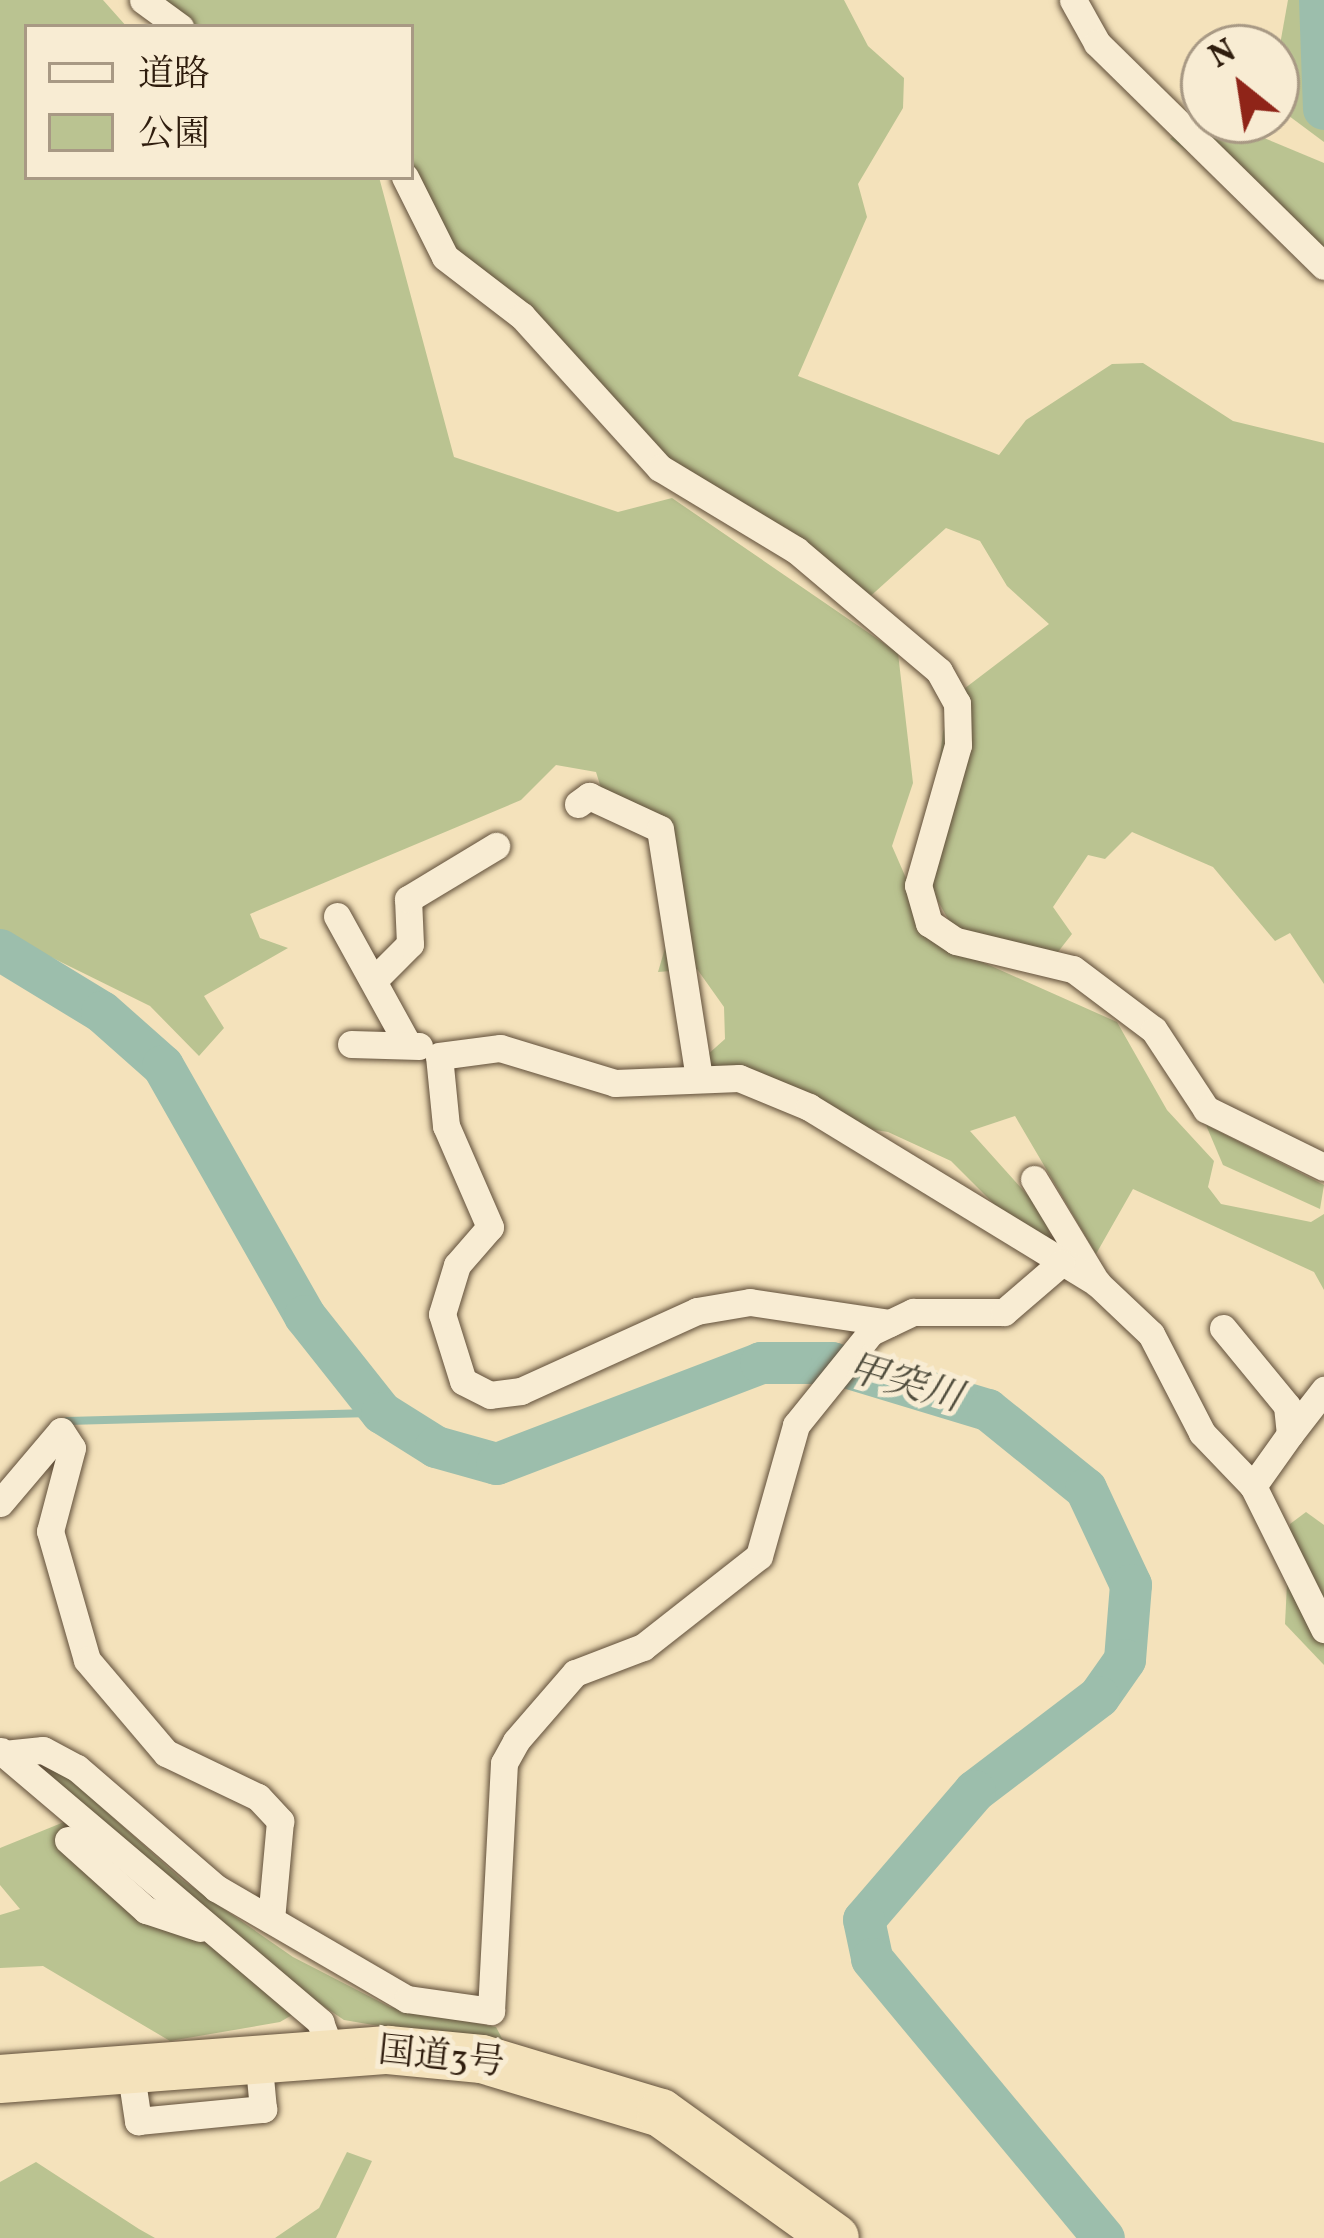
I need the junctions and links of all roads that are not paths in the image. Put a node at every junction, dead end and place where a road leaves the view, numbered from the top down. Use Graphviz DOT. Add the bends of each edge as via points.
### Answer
graph roads {
  1 [pos="143,0"];
  2 [pos="1073,0"];
  3 [pos="176,24"];
  4 [pos="406,180"];
  5 [pos="1324,266"];
  6 [pos="578,804"];
  7 [pos="496,846"];
  8 [pos="337,916"];
  9 [pos="376,978"];
  10 [pos="405,1039"];
  11 [pos="350,1044"];
  12 [pos="439,1056"];
  13 [pos="698,1073"];
  14 [pos="1324,1167"];
  15 [pos="1034,1179"];
  16 [pos="1060,1263"];
  17 [pos="1097,1283"];
  18 [pos="881,1328"];
  19 [pos="1223,1328"];
  20 [pos="1324,1390"];
  21 [pos="1290,1434"];
  22 [pos="1253,1486"];
  23 [pos="0,1503"];
  24 [pos="1324,1629"];
  25 [pos="2,1752"];
  26 [pos="68,1840"];
  27 [pos="271,1920"];
  28 [pos="204,1928"];
  29 [pos="332,2053"];
  30 [pos="0,2079"];
  31 [pos="835,2238"];
  1 -- 3 [label="street"];
  2 -- 5 [label="street" via="1097,43 1224,156"];
  4 -- 14 [label="street" via="445,257 523,316 660,468 796,550 939,671 957,703 958,745 918,885 929,923 956,941 1073,969 1154,1030 1207,1109"];
  6 -- 13 [label="street" via="589,796 660,829"];
  7 -- 9 [label="street" via="408,899 410,944"];
  8 -- 9 [label="street"];
  9 -- 10 [label="street"];
  10 -- 11 [label="street"];
  10 -- 12 [label="street"];
  12 -- 13 [label="street" via="500,1048 615,1083"];
  12 -- 18 [label="street" via="446,1126 490,1226 457,1265 442,1314 463,1381 490,1394 521,1391 697,1311 750,1302"];
  13 -- 16 [label="street" via="809,1107"];
  15 -- 17 [label="street"];
  16 -- 17 [label="street"];
  16 -- 18 [label="street" via="1004,1312 913,1312"];
  17 -- 22 [label="street" via="1151,1334 1202,1433"];
  18 -- 27 [label="street" via="825,1391 778,1464 759,1556 643,1647 575,1673 516,1741 504,1763 490,2011 407,2000"];
  19 -- 21 [label="street" via="1287,1406"];
  20 -- 21 [label="street"];
  21 -- 22 [label="street"];
  22 -- 24 [label="street"];
  23 -- 27 [label="street" via="61,1431 72,1448 50,1531 87,1660 166,1754 258,1797 280,1821 287,1842"];
  25 -- 27 [label="street" via="43,1750 77,1768 216,1888"];
  25 -- 28 [label="street"];
  26 -- 28 [label="street" via="146,1910"];
  28 -- 29 [label="street" via="320,2022"];
  29 -- 30 [label="highway, 国道3号"];
  29 -- 31 [label="highway, 国道3号" via="428,2051 604,2090 722,2148"];
}
